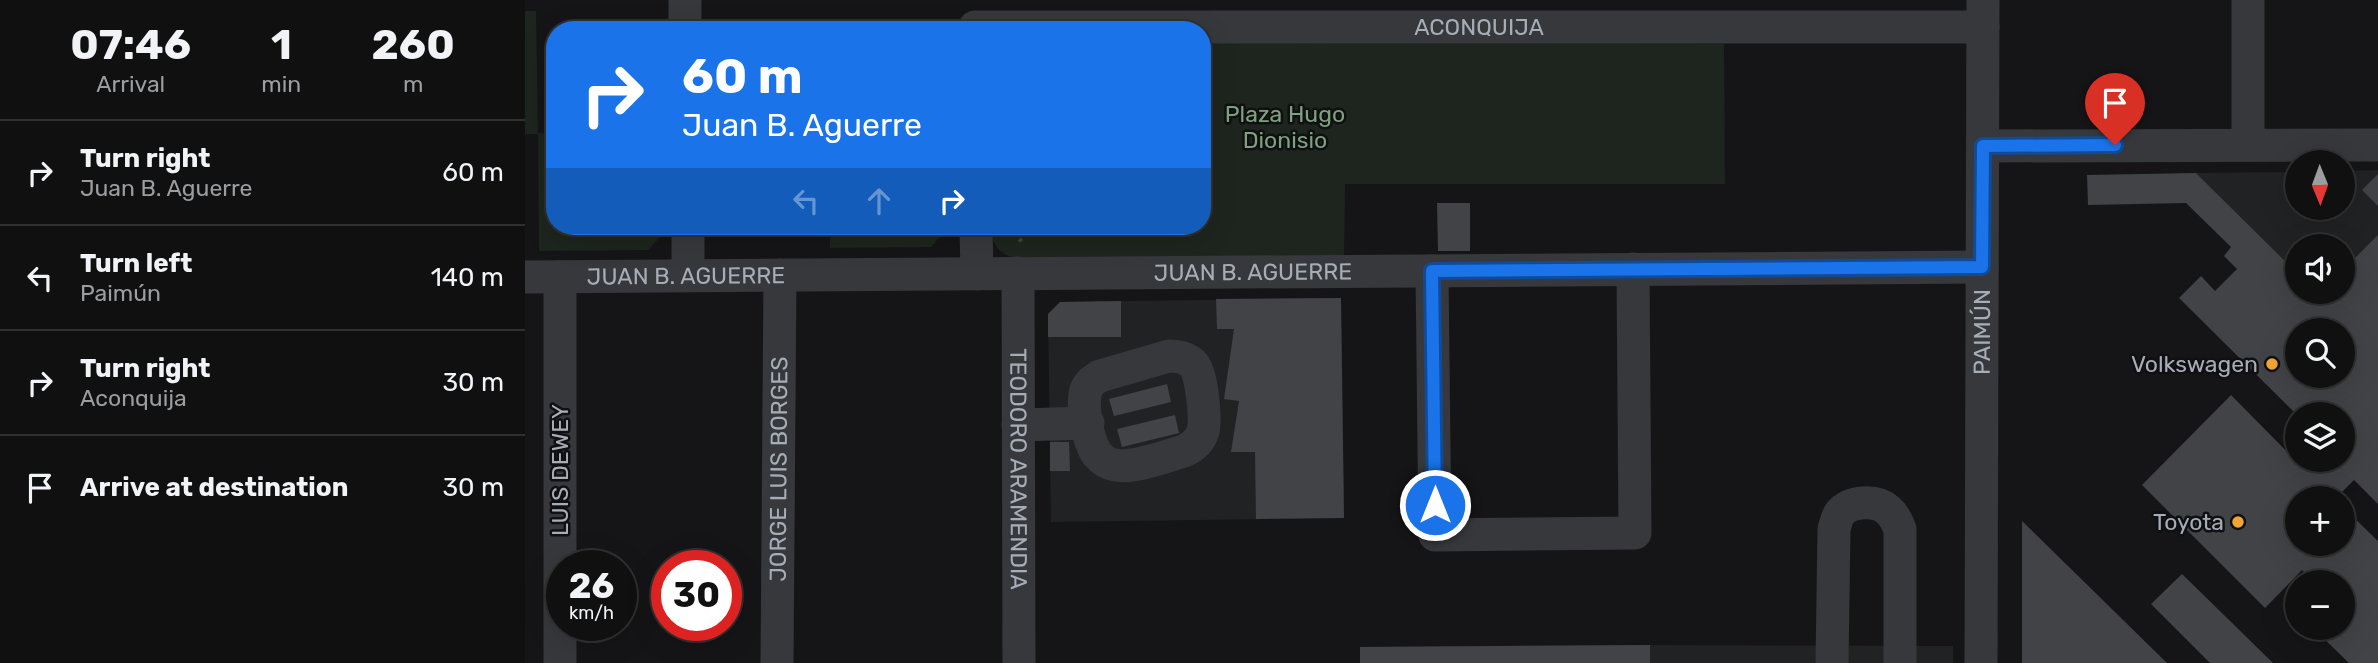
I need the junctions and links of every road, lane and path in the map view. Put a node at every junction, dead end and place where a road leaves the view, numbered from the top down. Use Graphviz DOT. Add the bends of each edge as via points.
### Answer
graph roads {
  1 [pos="685,0"];
  2 [pos="2248,0"];
  3 [pos="1232,13"];
  4 [pos="1480,13"];
  5 [pos="1726,13"];
  6 [pos="1983,14"];
  7 [pos="975,19"];
  8 [pos="685,21"];
  9 [pos="2248,145"];
  10 [pos="2378,145"];
  11 [pos="1983,146"];
  12 [pos="688,235"];
  13 [pos="976,235"];
  14 [pos="1982,267"];
  15 [pos="1633,270"];
  16 [pos="1432,271"];
  17 [pos="977,274"];
  18 [pos="1018,274"];
  19 [pos="688,275"];
  20 [pos="780,275"];
  21 [pos="560,276"];
  22 [pos="525,277"];
  23 [pos="1087,424"];
  24 [pos="1018,425"];
  25 [pos="560,663"];
  26 [pos="777,663"];
  27 [pos="1019,663"];
  28 [pos="1832,663"];
  29 [pos="1900,663"];
  30 [pos="1981,663"];
  1 -- 8 [label="street"];
  2 -- 9 [label="street"];
  3 -- 4 [label="street, ACONQUIJA"];
  3 -- 7 [label="street, ACONQUIJA"];
  4 -- 5 [label="street, ACONQUIJA"];
  5 -- 6 [label="street, ACONQUIJA"];
  6 -- 11 [label="street, PAIMÚN"];
  9 -- 10 [label="street"];
  9 -- 11 [label="street"];
  11 -- 14 [label="street, PAIMÚN"];
  12 -- 19 [label="street"];
  13 -- 17 [label="street"];
  14 -- 15 [label="street, JUAN B. AGUERRE"];
  14 -- 30 [label="street, PAIMÚN"];
  15 -- 16 [label="street, JUAN B. AGUERRE"];
  15 -- 16 [label="street" via="1635,533 1435,535"];
  16 -- 18 [label="street, JUAN B. AGUERRE"];
  17 -- 18 [label="street, JUAN B. AGUERRE"];
  17 -- 20 [label="street, JUAN B. AGUERRE"];
  18 -- 24 [label="street, TEODORO ARAMENDIA"];
  19 -- 20 [label="street, JUAN B. AGUERRE"];
  19 -- 21 [label="street, JUAN B. AGUERRE"];
  20 -- 26 [label="street, JORGE LUIS BORGES"];
  21 -- 22 [label="street, JUAN B. AGUERRE"];
  21 -- 25 [label="street, LUIS DEWEY"];
  23 -- 24 [label="street"];
  24 -- 27 [label="street, TEODORO ARAMENDIA"];
  28 -- 29 [label="street" via="1835,529 1838,515 1849,505 1864,503 1887,508 1900,529"];
}
